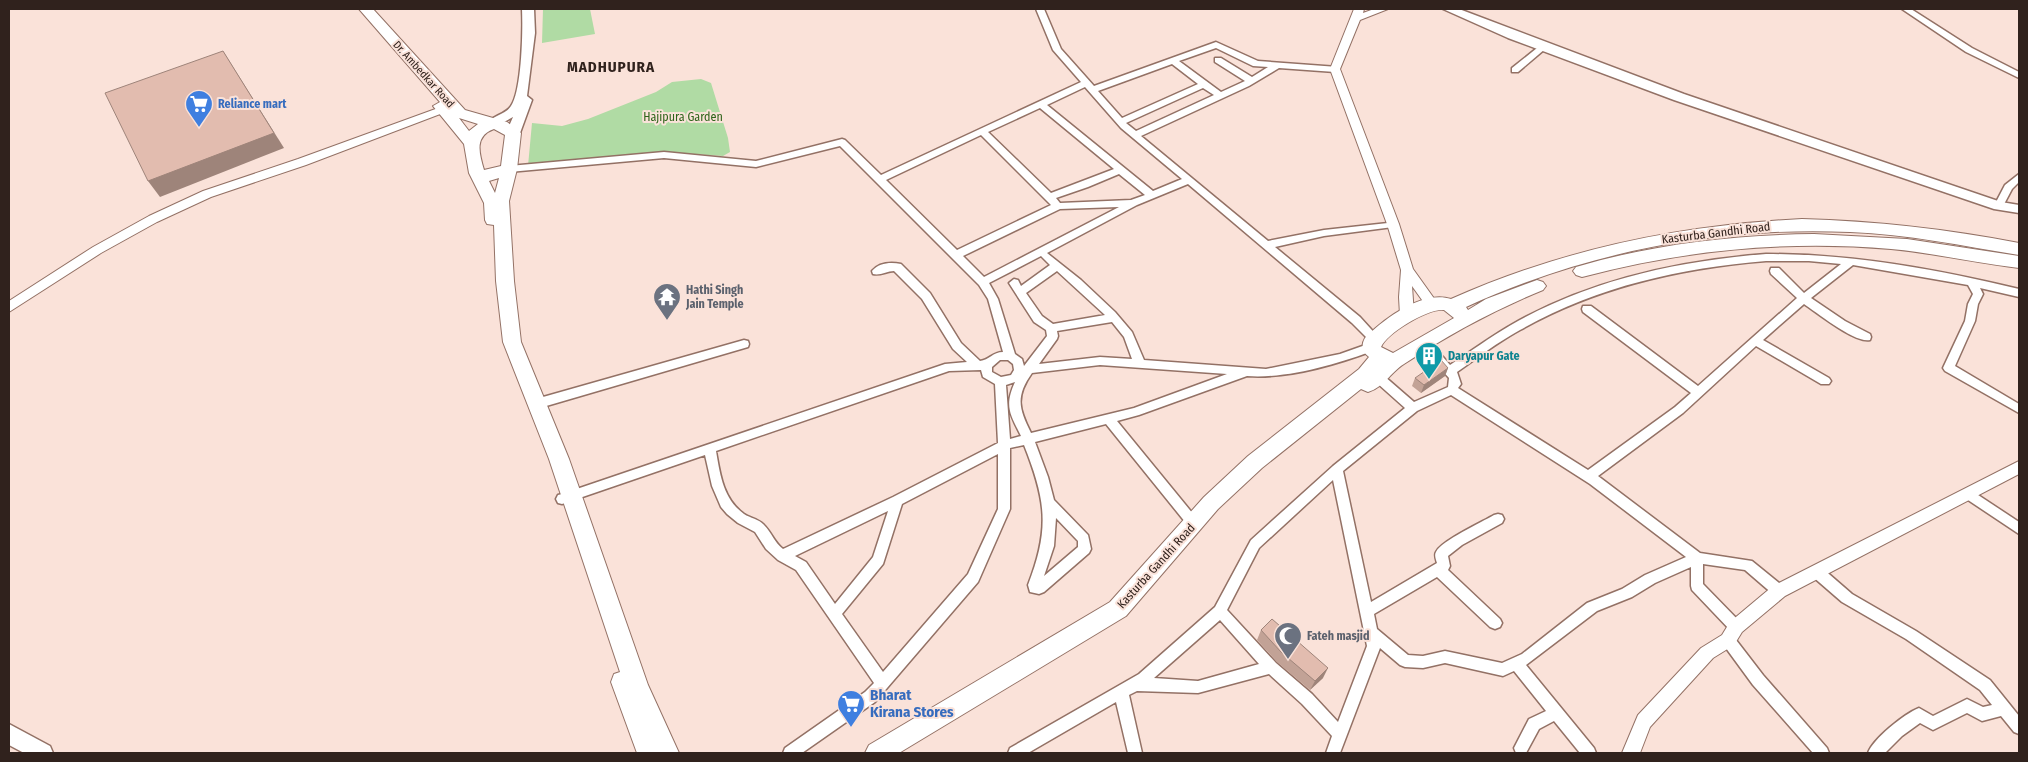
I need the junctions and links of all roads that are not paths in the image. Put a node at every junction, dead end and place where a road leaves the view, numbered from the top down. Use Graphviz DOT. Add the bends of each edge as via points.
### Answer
graph roads {
  1 [pos="357,9"];
  2 [pos="366,9"];
  3 [pos="528,9"];
  4 [pos="533,9"];
  5 [pos="1040,9"];
  6 [pos="1382,9"];
  7 [pos="1449,9"];
  8 [pos="1465,9"];
  9 [pos="1906,9"];
  10 [pos="1358,14"];
  11 [pos="1542,47"];
  12 [pos="1218,60"];
  13 [pos="1173,61"];
  14 [pos="1274,67"];
  15 [pos="1335,69"];
  16 [pos="1515,70"];
  17 [pos="2019,75"];
  18 [pos="1252,81"];
  19 [pos="1204,84"];
  20 [pos="1089,86"];
  21 [pos="1220,96"];
  22 [pos="1041,104"];
  23 [pos="448,108"];
  24 [pos="1120,122"];
  25 [pos="493,124"];
  26 [pos="982,131"];
  27 [pos="513,133"];
  28 [pos="1134,135"];
  29 [pos="470,142"];
  30 [pos="509,169"];
  31 [pos="1120,170"];
  32 [pos="477,173"];
  33 [pos="2019,177"];
  34 [pos="880,179"];
  35 [pos="1189,180"];
  36 [pos="1151,195"];
  37 [pos="1049,197"];
  38 [pos="1134,203"];
  39 [pos="2000,203"];
  40 [pos="1058,206"];
  41 [pos="2017,209"];
  42 [pos="1393,224"];
  43 [pos="1266,244"];
  44 [pos="2019,249"];
  45 [pos="956,255"];
  46 [pos="1046,256"];
  47 [pos="1851,261"];
  48 [pos="2019,262"];
  49 [pos="1057,266"];
  50 [pos="1407,270"];
  51 [pos="877,271"];
  52 [pos="1775,271"];
  53 [pos="982,282"];
  54 [pos="1971,282"];
  55 [pos="2019,293"];
  56 [pos="1803,298"];
  57 [pos="1432,304"];
  58 [pos="1452,306"];
  59 [pos="9,307"];
  60 [pos="1586,309"];
  61 [pos="1407,315"];
  62 [pos="1112,318"];
  63 [pos="1463,321"];
  64 [pos="1051,328"];
  65 [pos="1866,337"];
  66 [pos="1755,340"];
  67 [pos="744,344"];
  68 [pos="1425,344"];
  69 [pos="1010,356"];
  70 [pos="1378,358"];
  71 [pos="1140,364"];
  72 [pos="981,365"];
  73 [pos="1023,371"];
  74 [pos="1450,371"];
  75 [pos="1246,372"];
  76 [pos="1000,382"];
  77 [pos="1824,382"];
  78 [pos="1452,390"];
  79 [pos="1698,392"];
  80 [pos="536,404"];
  81 [pos="1413,408"];
  82 [pos="2019,409"];
  83 [pos="1109,419"];
  84 [pos="1028,439"];
  85 [pos="1004,445"];
  86 [pos="710,448"];
  87 [pos="2019,467"];
  88 [pos="1337,469"];
  89 [pos="1588,476"];
  90 [pos="1970,494"];
  91 [pos="567,497"];
  92 [pos="897,501"];
  93 [pos="1049,503"];
  94 [pos="1498,519"];
  95 [pos="1194,524"];
  96 [pos="2019,529"];
  97 [pos="782,556"];
  98 [pos="1697,558"];
  99 [pos="1438,569"];
  100 [pos="1818,572"];
  101 [pos="1779,591"];
  102 [pos="1220,611"];
  103 [pos="1367,611"];
  104 [pos="835,613"];
  105 [pos="1494,622"];
  106 [pos="1371,632"];
  107 [pos="1732,634"];
  108 [pos="1517,664"];
  109 [pos="1271,667"];
  110 [pos="882,683"];
  111 [pos="1134,684"];
  112 [pos="1120,692"];
  113 [pos="2005,708"];
  114 [pos="1556,713"];
  115 [pos="2019,727"];
  116 [pos="9,734"];
  117 [pos="1340,734"];
  118 [pos="1521,748"];
  119 [pos="43,753"];
  120 [pos="649,753"];
  121 [pos="667,753"];
  122 [pos="790,753"];
  123 [pos="878,753"];
  124 [pos="902,753"];
  125 [pos="1015,753"];
  126 [pos="1135,753"];
  127 [pos="1333,753"];
  128 [pos="1589,753"];
  129 [pos="1631,753"];
  130 [pos="1822,753"];
  131 [pos="1875,753"];
  1 -- 23 [label="main road, Dr. Ambedkar Road"];
  2 -- 23 [label="main road, Dr. Ambedkar Road"];
  3 -- 25 [label="main road" via="529,33 517,108"];
  4 -- 27 [label="main road" via="535,32 529,89"];
  5 -- 20 [label="street" via="1057,50"];
  6 -- 10 [label="street"];
  7 -- 11 [label="main road"];
  8 -- 39 [label="main road" via="1745,114"];
  9 -- 17 [label="street" via="1969,50"];
  10 -- 15 [label="street"];
  11 -- 16 [label="street"];
  11 -- 39 [label="main road" via="1776,132"];
  12 -- 18 [label="street"];
  13 -- 14 [label="street" via="1216,45 1256,64"];
  13 -- 19 [label="street"];
  13 -- 20 [label="street"];
  14 -- 15 [label="street"];
  14 -- 18 [label="street"];
  15 -- 42 [label="street"];
  18 -- 21 [label="street"];
  19 -- 21 [label="street"];
  19 -- 24 [label="street"];
  20 -- 22 [label="street"];
  20 -- 24 [label="street"];
  21 -- 28 [label="street"];
  22 -- 26 [label="street"];
  22 -- 31 [label="street"];
  23 -- 25 [label="main road, Dr. Ambedkar Road"];
  23 -- 29 [label="main road, Dr. Ambedkar Road"];
  23 -- 59 [label="street" via="198,198 97,250"];
  24 -- 28 [label="street"];
  25 -- 27 [label="main road" via="502,125"];
  25 -- 29 [label="main road" via="472,135"];
  26 -- 34 [label="street"];
  26 -- 37 [label="street"];
  27 -- 30 [label="main road"];
  28 -- 35 [label="street"];
  29 -- 32 [label="main road"];
  30 -- 32 [label="main road" via="488,176"];
  30 -- 34 [label="street" via="664,155 756,164 842,142"];
  30 -- 80 [label="main road" via="501,202 512,342"];
  31 -- 36 [label="street"];
  31 -- 37 [label="street"];
  32 -- 91 [label="main road" via="492,203 503,344"];
  33 -- 39 [label="street" via="2008,187"];
  34 -- 45 [label="street"];
  35 -- 36 [label="street"];
  35 -- 43 [label="street"];
  36 -- 38 [label="street"];
  37 -- 40 [label="street"];
  38 -- 40 [label="street"];
  38 -- 53 [label="street"];
  39 -- 41 [label="main road"];
  40 -- 45 [label="street"];
  42 -- 43 [label="street"];
  42 -- 50 [label="street"];
  43 -- 70 [label="street"];
  44 -- 58 [label="main road, Kasturba Gandhi Road" via="1950,236 1857,226 1752,227 1624,246 1480,292"];
  45 -- 53 [label="street"];
  46 -- 49 [label="street"];
  47 -- 54 [label="street"];
  47 -- 56 [label="street"];
  47 -- 74 [label="street" via="1761,258 1655,272 1576,298 1516,327"];
  48 -- 63 [label="main road, Kasturba Gandhi Road" via="1928,248 1844,241 1746,242 1706,246 1637,258 1553,280 1492,304"];
  49 -- 62 [label="street"];
  49 -- 64 [label="street" via="1018,287 1038,319"];
  50 -- 57 [label="street"];
  50 -- 61 [label="street"];
  51 -- 72 [label="street" via="896,267 926,296 957,346"];
  52 -- 56 [label="street"];
  53 -- 69 [label="street" via="993,299"];
  54 -- 55 [label="street"];
  54 -- 82 [label="street" via="1978,294 1970,321 1948,368"];
  56 -- 65 [label="street"];
  56 -- 66 [label="street"];
  57 -- 58 [label="main road"];
  57 -- 61 [label="main road"];
  58 -- 63 [label="main road" via="1461,313"];
  60 -- 79 [label="street"];
  61 -- 70 [label="main road"];
  62 -- 64 [label="street"];
  62 -- 71 [label="street" via="1128,336"];
  63 -- 68 [label="main road, Kasturba Gandhi Road"];
  64 -- 73 [label="street" via="1053,336 1047,346"];
  66 -- 77 [label="street"];
  66 -- 79 [label="street"];
  67 -- 80 [label="street"];
  68 -- 70 [label="main road, Kasturba Gandhi Road"];
  68 -- 74 [label="street"];
  69 -- 72 [label="street" via="993,358"];
  69 -- 73 [label="street"];
  70 -- 75 [label="street" via="1341,358 1266,373"];
  70 -- 81 [label="street"];
  70 -- 95 [label="main road, Kasturba Gandhi Road" via="1255,462"];
  70 -- 124 [label="main road, Kasturba Gandhi Road" via="1220,510 1127,617"];
  71 -- 73 [label="street" via="1100,361"];
  71 -- 75 [label="street"];
  72 -- 76 [label="street" via="990,378"];
  72 -- 86 [label="street" via="949,368"];
  73 -- 76 [label="street" via="1011,381"];
  73 -- 84 [label="street" via="1014,400 1015,413"];
  74 -- 78 [label="street" via="1455,384"];
  75 -- 83 [label="street"];
  76 -- 85 [label="street"];
  78 -- 81 [label="street"];
  78 -- 89 [label="street"];
  79 -- 89 [label="street"];
  80 -- 91 [label="main road"];
  81 -- 88 [label="street"];
  83 -- 84 [label="street"];
  83 -- 95 [label="street"];
  84 -- 85 [label="street"];
  84 -- 93 [label="street"];
  85 -- 92 [label="street"];
  85 -- 110 [label="street" via="1004,509 973,578"];
  86 -- 91 [label="street"];
  86 -- 97 [label="street" via="716,481 728,508 740,518 754,523"];
  87 -- 90 [label="street"];
  88 -- 102 [label="street" via="1255,544"];
  88 -- 103 [label="street"];
  89 -- 98 [label="street"];
  90 -- 96 [label="street"];
  90 -- 100 [label="street"];
  91 -- 120 [label="main road" via="626,692"];
  91 -- 121 [label="main road" via="637,687"];
  92 -- 97 [label="street"];
  92 -- 104 [label="street" via="879,560"];
  93 -- 93 [label="street" via="1051,528 1035,588 1085,549 1084,539"];
  94 -- 99 [label="street" via="1441,554 1444,566"];
  95 -- 123 [label="main road, Kasturba Gandhi Road" via="1118,609"];
  97 -- 104 [label="street" via="801,566"];
  98 -- 101 [label="street" via="1748,564"];
  98 -- 107 [label="street" via="1697,586"];
  98 -- 108 [label="street" via="1592,607"];
  99 -- 103 [label="street"];
  99 -- 105 [label="street"];
  100 -- 101 [label="street"];
  100 -- 113 [label="street" via="1847,598 1911,635 1985,685"];
  101 -- 107 [label="street"];
  102 -- 109 [label="street"];
  102 -- 111 [label="street" via="1144,679"];
  103 -- 106 [label="street"];
  104 -- 110 [label="street"];
  106 -- 108 [label="street" via="1405,661 1423,662 1445,657 1503,670"];
  106 -- 117 [label="street" via="1374,646"];
  107 -- 129 [label="street" via="1707,653 1644,721"];
  107 -- 130 [label="street" via="1758,680"];
  108 -- 114 [label="street"];
  109 -- 111 [label="street" via="1198,687"];
  109 -- 117 [label="street"];
  110 -- 122 [label="street" via="870,697"];
  111 -- 112 [label="street"];
  112 -- 125 [label="street"];
  112 -- 126 [label="street"];
  113 -- 115 [label="street"];
  113 -- 131 [label="street" via="1982,714 1967,706 1933,723 1919,715 1896,731"];
  114 -- 118 [label="street" via="1534,724"];
  114 -- 128 [label="street"];
  116 -- 119 [label="main road"];
  117 -- 127 [label="street"];
}
